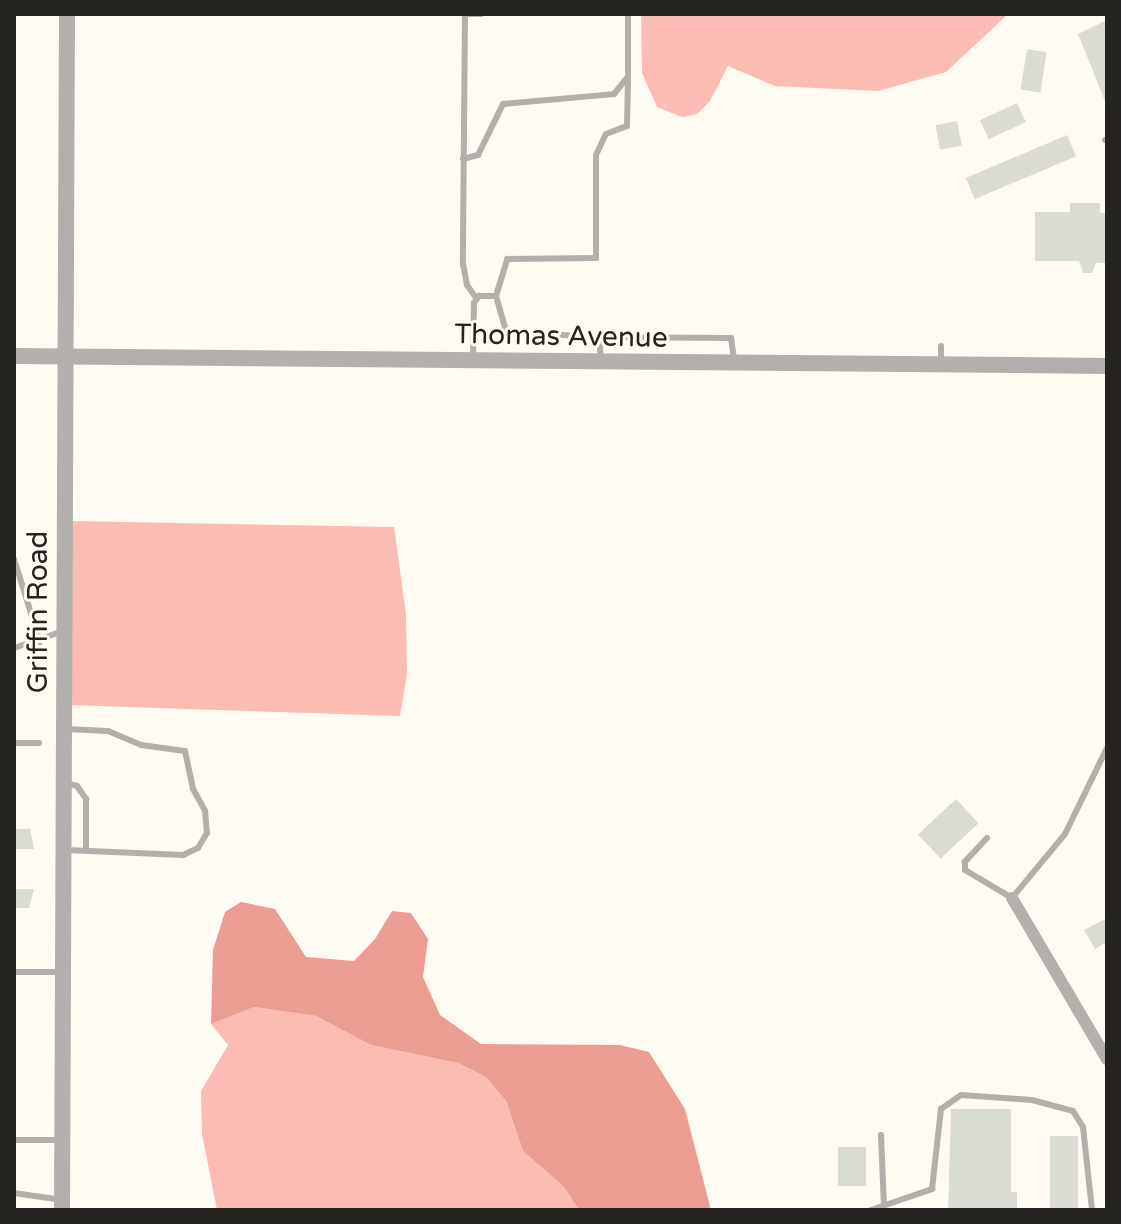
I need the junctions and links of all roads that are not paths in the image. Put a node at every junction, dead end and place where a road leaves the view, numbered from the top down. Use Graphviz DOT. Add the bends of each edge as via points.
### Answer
graph roads {
  1 [pos="67,14"];
  2 [pos="466,14"];
  3 [pos="481,14"];
  4 [pos="628,14"];
  5 [pos="628,77"];
  6 [pos="463,159"];
  7 [pos="496,296"];
  8 [pos="476,298"];
  9 [pos="599,337"];
  10 [pos="941,346"];
  11 [pos="14,356"];
  12 [pos="65,357"];
  13 [pos="473,361"];
  14 [pos="602,363"];
  15 [pos="734,364"];
  16 [pos="941,365"];
  17 [pos="1107,366"];
  18 [pos="14,559"];
  19 [pos="64,630"];
  20 [pos="40,642"];
  21 [pos="14,648"];
  22 [pos="63,728"];
  23 [pos="14,743"];
  24 [pos="39,743"];
  25 [pos="1107,748"];
  26 [pos="63,782"];
  27 [pos="987,838"];
  28 [pos="63,849"];
  29 [pos="86,850"];
  30 [pos="1012,898"];
  31 [pos="14,972"];
  32 [pos="62,972"];
  33 [pos="1107,1059"];
  34 [pos="881,1135"];
  35 [pos="14,1140"];
  36 [pos="62,1140"];
  37 [pos="14,1196"];
  38 [pos="62,1205"];
  39 [pos="884,1206"];
  40 [pos="871,1210"];
  41 [pos="1092,1210"];
  1 -- 12 [label="street, Griffin Road"];
  2 -- 3 [label="lane"];
  2 -- 6 [label="lane"];
  4 -- 5 [label="lane"];
  5 -- 6 [label="lane" via="614,94 503,104 478,155"];
  5 -- 7 [label="lane" via="627,126 606,134 596,155 596,258 507,259"];
  6 -- 8 [label="lane" via="463,264"];
  7 -- 8 [label="lane"];
  7 -- 9 [label="lane" via="506,332"];
  8 -- 13 [label="lane"];
  9 -- 14 [label="lane"];
  9 -- 15 [label="lane" via="731,338"];
  10 -- 16 [label="lane"];
  11 -- 12 [label="street, Thomas Avenue"];
  12 -- 13 [label="street, Thomas Avenue"];
  12 -- 19 [label="street, Griffin Road"];
  13 -- 14 [label="street, Thomas Avenue"];
  14 -- 15 [label="street, Thomas Avenue"];
  15 -- 16 [label="street, Thomas Avenue"];
  16 -- 17 [label="street, Thomas Avenue"];
  18 -- 20 [label="lane"];
  19 -- 20 [label="lane"];
  19 -- 22 [label="street, Griffin Road"];
  20 -- 21 [label="lane"];
  22 -- 26 [label="street, Griffin Road"];
  22 -- 29 [label="lane" via="108,731 141,745 185,751 193,789 205,811 207,833 198,848 183,855"];
  23 -- 24 [label="lane"];
  25 -- 30 [label="lane" via="1065,834"];
  26 -- 28 [label="street, Griffin Road"];
  26 -- 29 [label="lane" via="77,786 86,799"];
  27 -- 30 [label="lane" via="965,862 965,870"];
  28 -- 29 [label="lane"];
  28 -- 32 [label="street, Griffin Road"];
  30 -- 33 [label="street"];
  31 -- 32 [label="lane"];
  32 -- 36 [label="street, Griffin Road"];
  34 -- 39 [label="lane"];
  35 -- 36 [label="lane"];
  36 -- 38 [label="street, Griffin Road"];
  37 -- 38 [label="lane"];
  39 -- 40 [label="lane"];
  39 -- 41 [label="lane" via="932,1189 941,1109 961,1095 1032,1100 1073,1111 1083,1127"];
}
